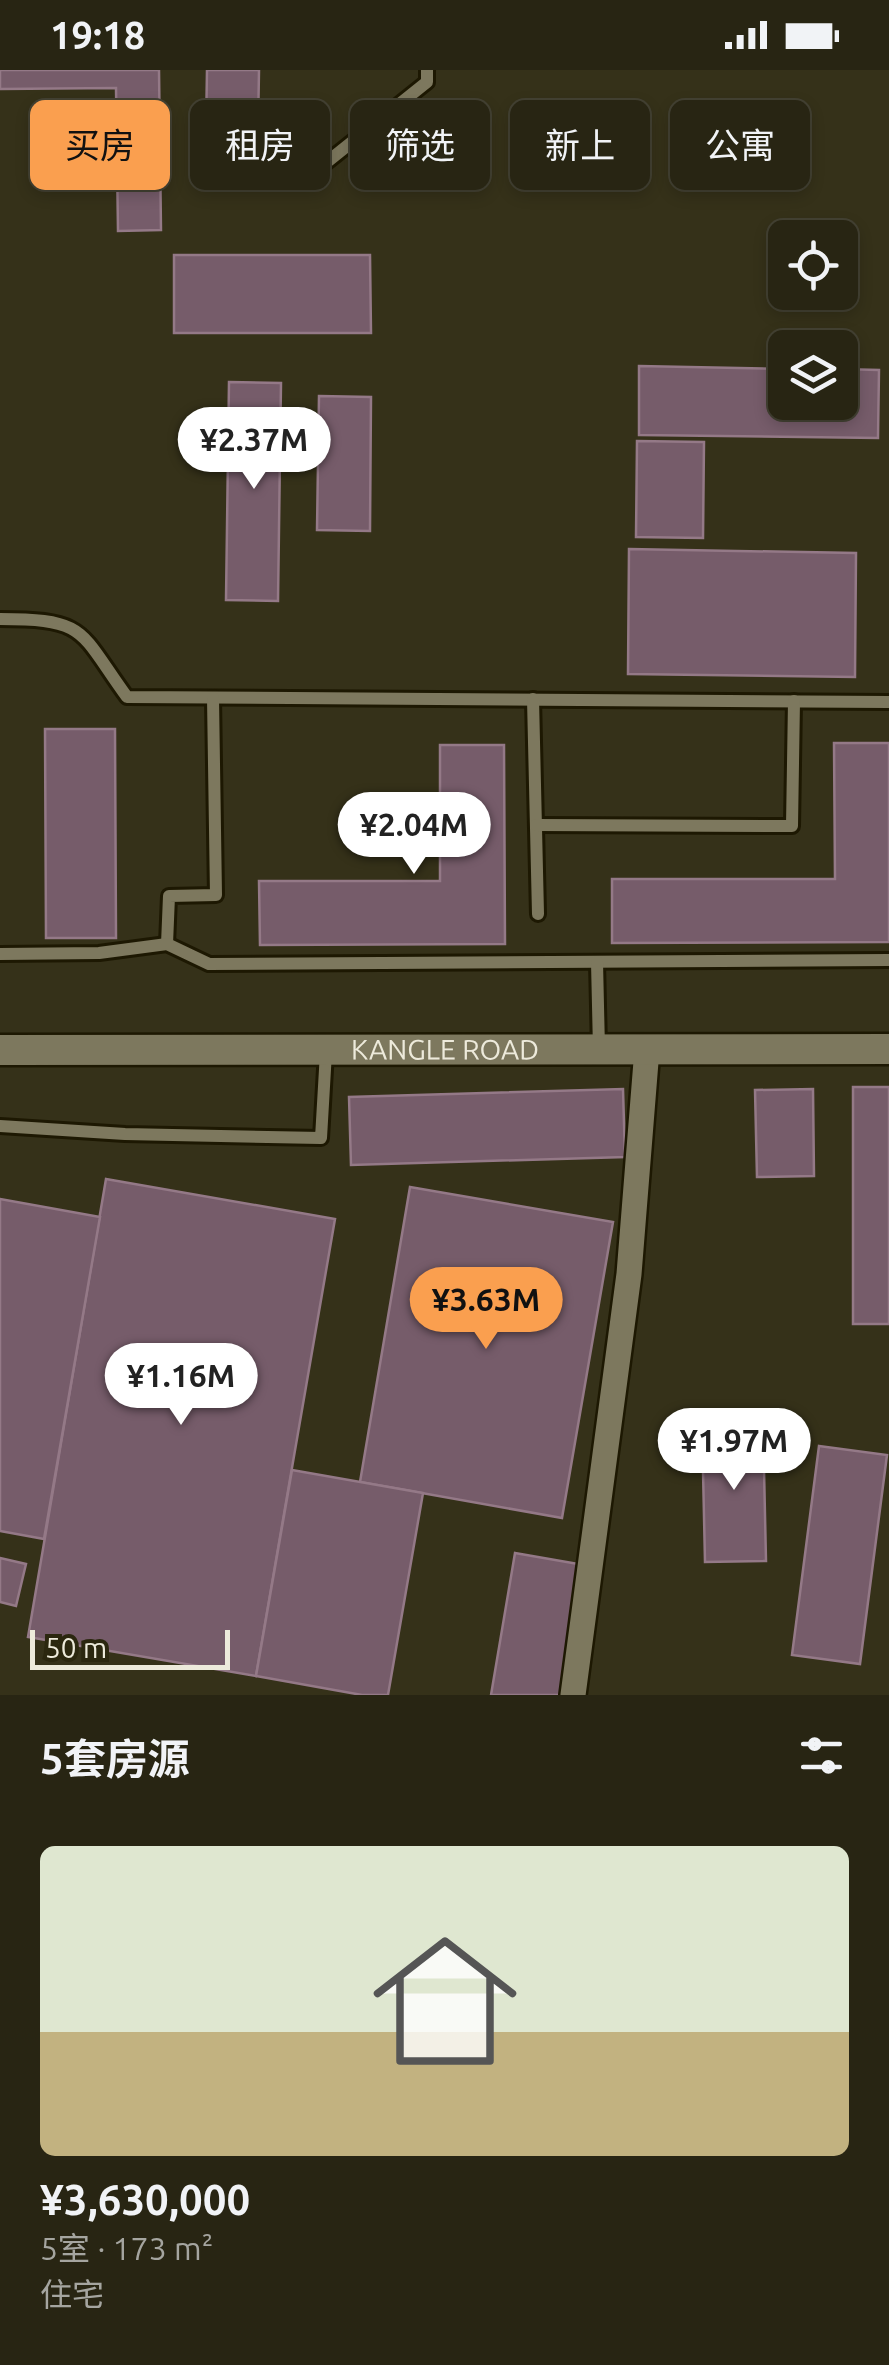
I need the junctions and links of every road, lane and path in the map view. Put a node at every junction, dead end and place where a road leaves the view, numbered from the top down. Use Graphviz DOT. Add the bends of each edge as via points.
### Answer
graph roads {
  1 [pos="427,70"];
  2 [pos="330,160"];
  3 [pos="0,618"];
  4 [pos="214,698"];
  5 [pos="533,700"];
  6 [pos="794,702"];
  7 [pos="889,702"];
  8 [pos="536,825"];
  9 [pos="538,914"];
  10 [pos="167,944"];
  11 [pos="0,954"];
  12 [pos="889,960"];
  13 [pos="597,962"];
  14 [pos="326,1049"];
  15 [pos="599,1049"];
  16 [pos="647,1049"];
  17 [pos="889,1049"];
  18 [pos="0,1050"];
  19 [pos="0,1126"];
  20 [pos="573,1695"];
  1 -- 2 [label="lane" via="426,82"];
  3 -- 4 [label="lane" via="61,621 78,630 127,697"];
  4 -- 5 [label="lane"];
  4 -- 10 [label="lane" via="216,896 169,896"];
  5 -- 6 [label="lane"];
  5 -- 8 [label="lane"];
  6 -- 7 [label="lane"];
  6 -- 8 [label="lane" via="792,826"];
  8 -- 9 [label="lane"];
  10 -- 11 [label="lane"];
  10 -- 13 [label="lane" via="210,964"];
  12 -- 13 [label="lane"];
  13 -- 15 [label="lane"];
  14 -- 15 [label="main road, KANGLE ROAD"];
  14 -- 18 [label="main road, KANGLE ROAD"];
  14 -- 19 [label="lane" via="320,1138"];
  15 -- 16 [label="main road, KANGLE ROAD"];
  16 -- 17 [label="main road, KANGLE ROAD"];
  16 -- 20 [label="street" via="629,1274"];
}
